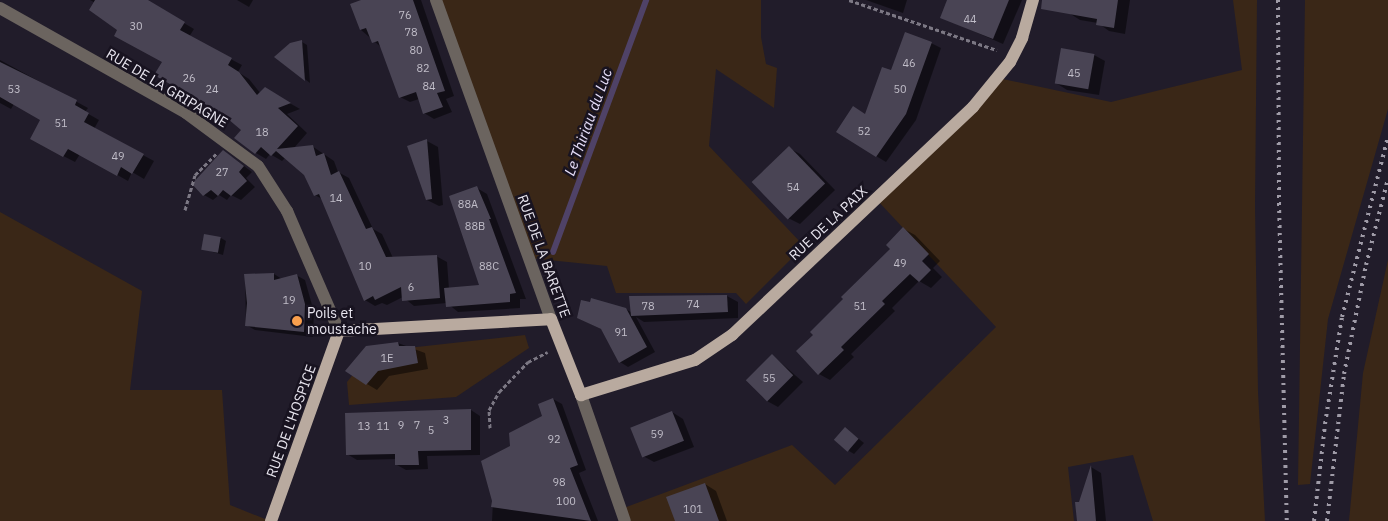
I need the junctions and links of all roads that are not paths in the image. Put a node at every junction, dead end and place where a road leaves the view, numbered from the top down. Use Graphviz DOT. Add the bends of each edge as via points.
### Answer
graph roads {
  1 [pos="436,0"];
  2 [pos="1032,0"];
  3 [pos="0,8"];
  4 [pos="551,319"];
  5 [pos="339,331"];
  6 [pos="581,395"];
  7 [pos="271,521"];
  8 [pos="626,521"];
  1 -- 4 [label="street, RUE DE LA BARETTE"];
  2 -- 6 [label="main road, RUE DE LA PAIX" via="1014,55 973,107 732,335 695,360"];
  3 -- 5 [label="street, RUE DE LA GRIPAGNE" via="186,113 258,166 279,196"];
  4 -- 5 [label="main road"];
  4 -- 6 [label="main road, RUE DE LA BARETTE"];
  5 -- 7 [label="main road, RUE DE L'HOSPICE"];
  6 -- 8 [label="street, RUE DE LA BARETTE"];
}
